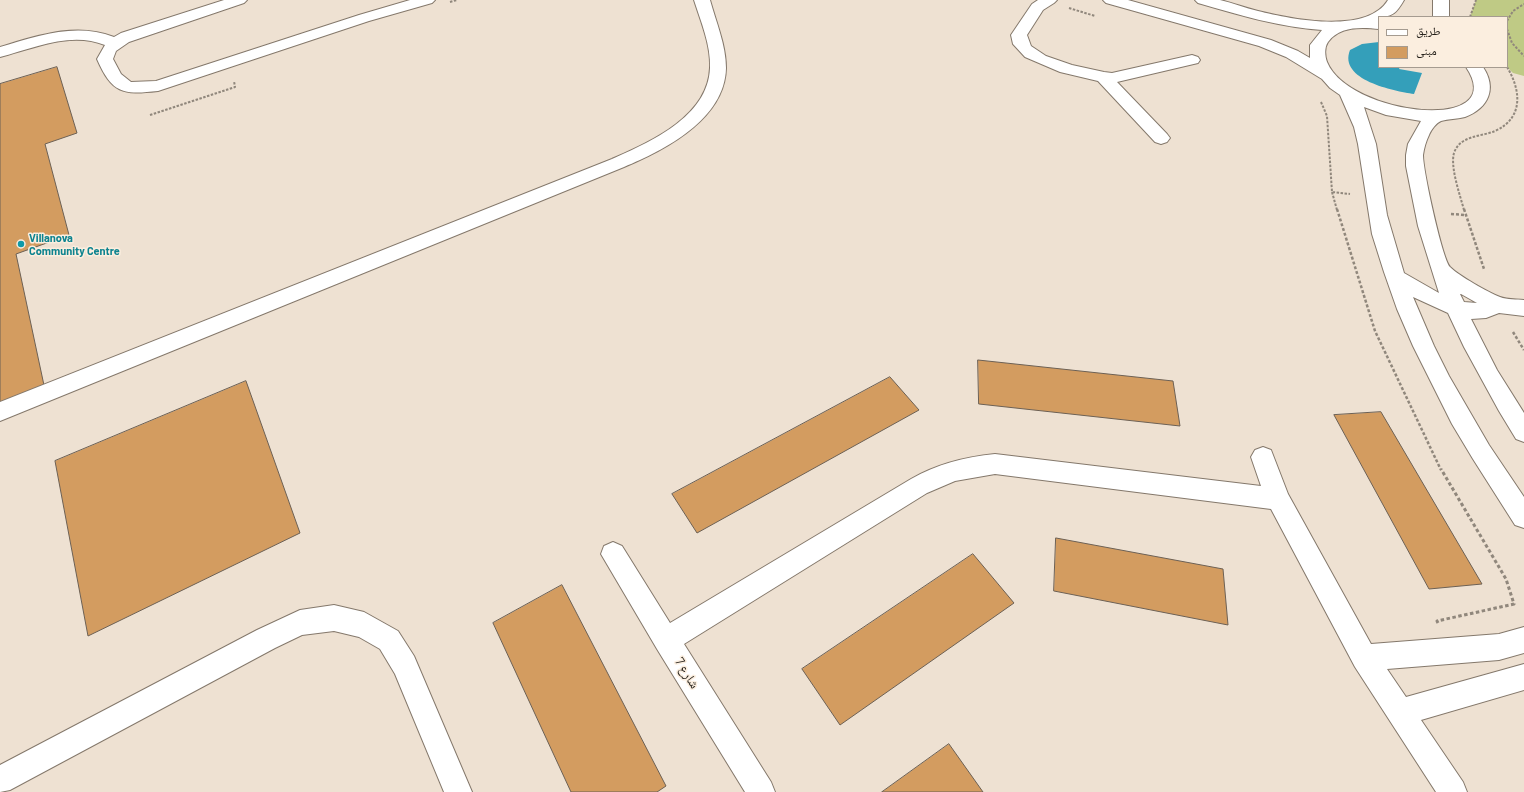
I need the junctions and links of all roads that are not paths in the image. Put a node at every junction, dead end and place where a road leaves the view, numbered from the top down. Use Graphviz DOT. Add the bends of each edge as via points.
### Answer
graph roads {
  1 [pos="239,0"];
  2 [pos="427,0"];
  3 [pos="702,0"];
  4 [pos="1111,0"];
  5 [pos="1203,0"];
  6 [pos="1396,0"];
  7 [pos="1441,0"];
  8 [pos="1042,2"];
  9 [pos="1163,7"];
  10 [pos="1380,16"];
  11 [pos="1441,16"];
  12 [pos="1378,17"];
  13 [pos="1362,23"];
  14 [pos="1378,24"];
  15 [pos="1342,26"];
  16 [pos="115,43"];
  17 [pos="0,52"];
  18 [pos="1192,60"];
  19 [pos="1475,68"];
  20 [pos="1327,75"];
  21 [pos="1104,78"];
  22 [pos="1347,92"];
  23 [pos="1435,116"];
  24 [pos="1161,138"];
  25 [pos="1443,272"];
  26 [pos="1397,278"];
  27 [pos="1497,305"];
  28 [pos="1456,308"];
  29 [pos="1524,308"];
  30 [pos="0,412"];
  31 [pos="1524,432"];
  32 [pos="1263,457"];
  33 [pos="1278,499"];
  34 [pos="1524,517"];
  35 [pos="613,554"];
  36 [pos="666,640"];
  37 [pos="1524,640"];
  38 [pos="1364,658"];
  39 [pos="1524,676"];
  40 [pos="1401,712"];
  41 [pos="0,780"];
  42 [pos="458,792"];
  43 [pos="761,792"];
  44 [pos="1453,792"];
  1 -- 16 [label="street" via="141,31"];
  2 -- 16 [label="street" via="365,11 158,86 127,87 118,83 105,59"];
  3 -- 30 [label="street" via="717,57 716,83 701,110 668,139 645,152"];
  4 -- 9 [label="street"];
  5 -- 15 [label="street" via="1288,23"];
  6 -- 10 [label="street"];
  7 -- 11 [label="street"];
  8 -- 21 [label="street" via="1019,35 1025,50 1038,58"];
  9 -- 20 [label="street" via="1279,48"];
  12 -- 13 [label="street"];
  13 -- 14 [label="street"];
  13 -- 15 [label="street"];
  15 -- 20 [label="street" via="1324,35 1319,42 1317,49 1321,66"];
  16 -- 17 [label="street" via="103,36 71,35"];
  18 -- 21 [label="street"];
  19 -- 23 [label="street" via="1483,89 1474,105 1451,115"];
  20 -- 22 [label="street"];
  21 -- 24 [label="street"];
  22 -- 23 [label="street" via="1368,103 1398,113"];
  22 -- 26 [label="street" via="1355,104 1365,131 1382,234"];
  23 -- 25 [label="street" via="1425,126 1419,138 1414,163 1427,229"];
  25 -- 27 [label="street"];
  25 -- 28 [label="street"];
  26 -- 28 [label="street" via="1425,295"];
  26 -- 34 [label="street" via="1424,349 1460,417"];
  27 -- 28 [label="street" via="1485,311"];
  27 -- 29 [label="street"];
  28 -- 31 [label="street" via="1477,353"];
  32 -- 33 [label="street"];
  33 -- 36 [label="street" via="995,464 954,469 919,486"];
  33 -- 38 [label="street"];
  35 -- 36 [label="street, شارع 7"];
  36 -- 43 [label="street, شارع 7"];
  37 -- 38 [label="street" via="1499,647"];
  38 -- 40 [label="street"];
  39 -- 40 [label="street"];
  40 -- 44 [label="street"];
  41 -- 42 [label="street" via="266,638 300,623 334,618 364,625 389,640 405,665"];
}
